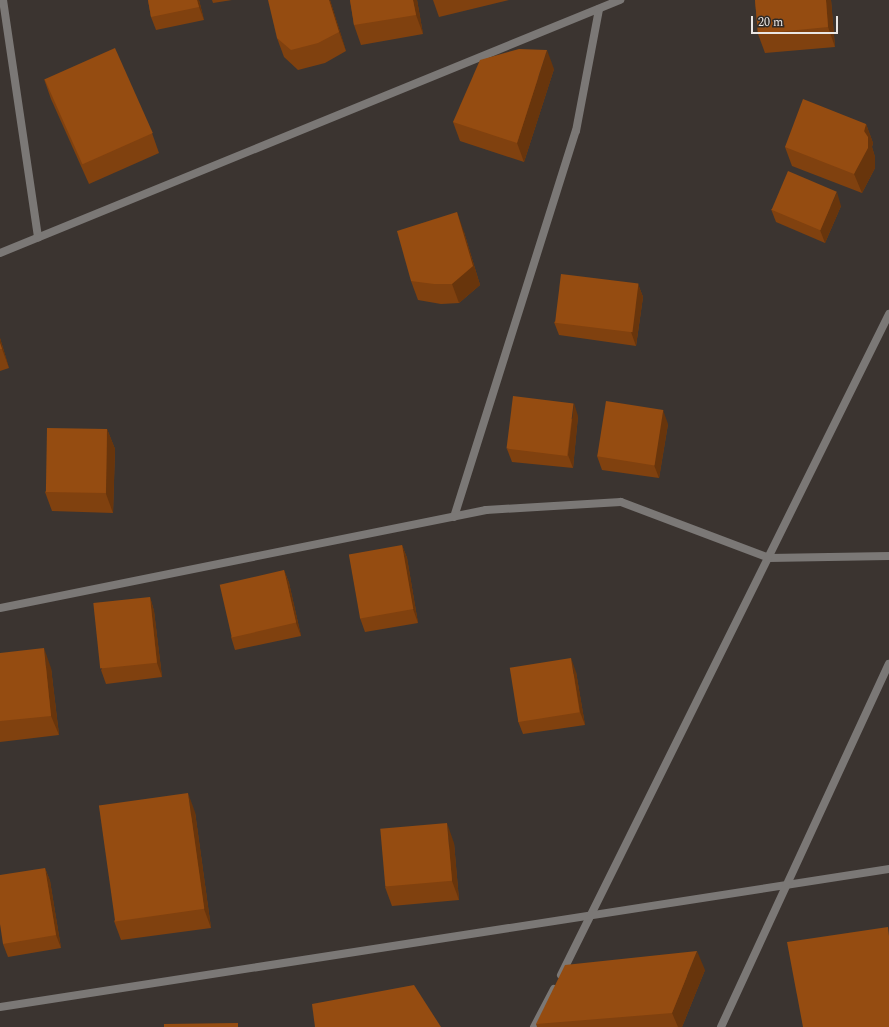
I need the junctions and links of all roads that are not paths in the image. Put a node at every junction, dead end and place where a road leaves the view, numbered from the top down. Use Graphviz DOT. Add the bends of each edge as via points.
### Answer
graph roads {
  1 [pos="3,0"];
  2 [pos="620,0"];
  3 [pos="599,10"];
  4 [pos="38,237"];
  5 [pos="0,253"];
  6 [pos="889,314"];
  7 [pos="454,517"];
  8 [pos="889,556"];
  9 [pos="769,558"];
  10 [pos="0,608"];
  11 [pos="889,664"];
  12 [pos="889,869"];
  13 [pos="789,884"];
  14 [pos="593,914"];
  15 [pos="0,1007"];
  16 [pos="534,1027"];
  17 [pos="721,1027"];
  1 -- 4 [label="street"];
  2 -- 3 [label="street"];
  3 -- 4 [label="street"];
  3 -- 7 [label="street" via="576,131"];
  4 -- 5 [label="street"];
  6 -- 9 [label="street"];
  7 -- 9 [label="street" via="486,510 621,502"];
  7 -- 10 [label="street"];
  8 -- 9 [label="street"];
  9 -- 14 [label="street"];
  11 -- 13 [label="street"];
  12 -- 13 [label="street"];
  13 -- 14 [label="street"];
  13 -- 17 [label="street"];
  14 -- 15 [label="street"];
  14 -- 16 [label="street"];
}
